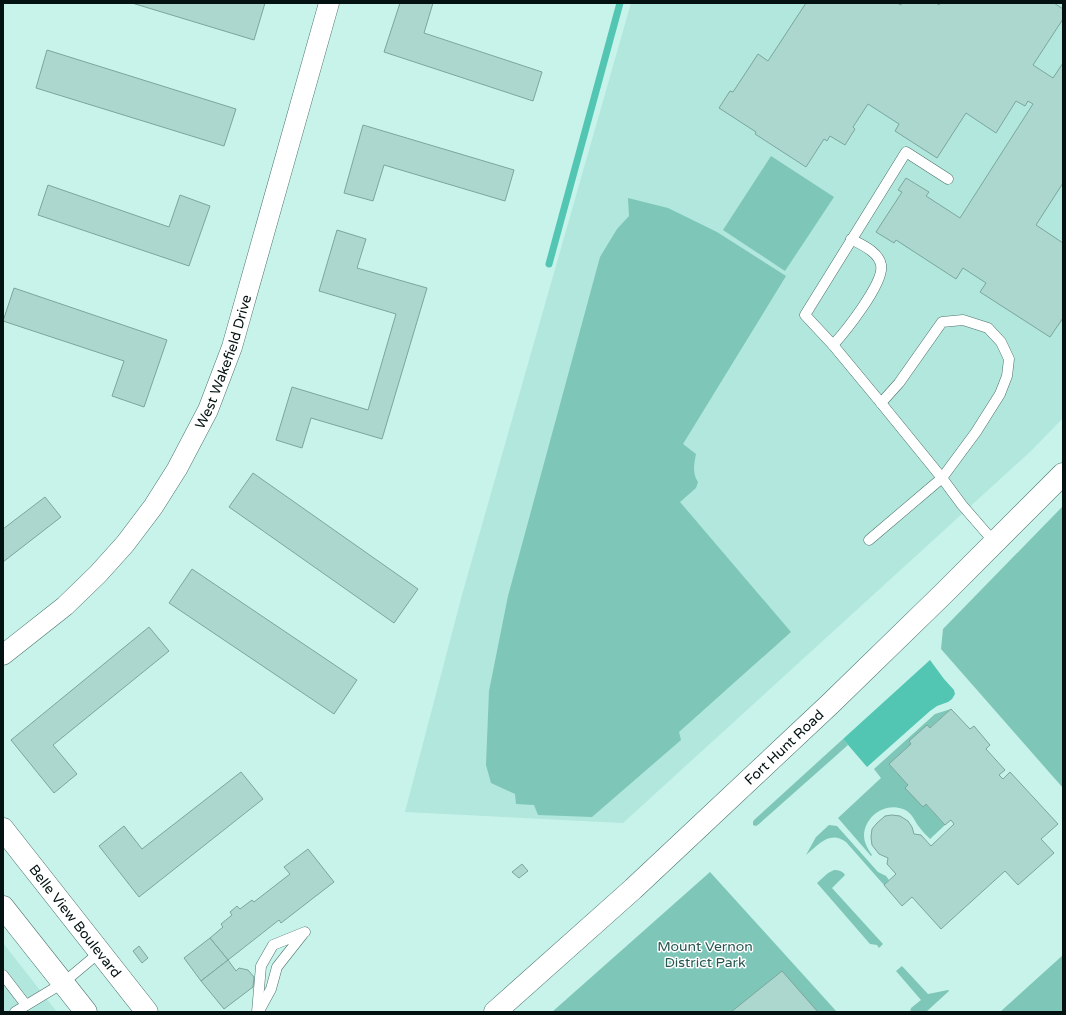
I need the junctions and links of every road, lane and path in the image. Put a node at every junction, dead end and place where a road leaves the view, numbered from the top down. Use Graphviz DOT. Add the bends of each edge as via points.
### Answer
graph roads {
  1 [pos="330,3"];
  2 [pos="948,179"];
  3 [pos="851,239"];
  4 [pos="833,345"];
  5 [pos="881,403"];
  6 [pos="1063,474"];
  7 [pos="942,478"];
  8 [pos="869,540"];
  9 [pos="995,543"];
  10 [pos="3,655"];
  11 [pos="3,829"];
  12 [pos="3,908"];
  13 [pos="100,952"];
  14 [pos="3,975"];
  15 [pos="63,982"];
  16 [pos="26,1004"];
  17 [pos="15,1012"];
  18 [pos="86,1012"];
  19 [pos="147,1012"];
  20 [pos="257,1012"];
  21 [pos="495,1012"];
  1 -- 10 [label="street, West Wakefield Drive" via="232,347 208,410 178,469 126,544 65,606"];
  2 -- 3 [label="lane" via="906,152"];
  3 -- 4 [label="lane" via="805,315"];
  3 -- 4 [label="lane" via="876,255 881,265 880,278 859,312"];
  4 -- 5 [label="lane"];
  5 -- 7 [label="lane"];
  5 -- 7 [label="lane" via="942,322 964,320 988,328 1001,342 1009,359 1007,376 1000,394"];
  6 -- 9 [label="main road, Fort Hunt Road"];
  7 -- 8 [label="lane"];
  7 -- 9 [label="lane"];
  9 -- 21 [label="main road, Fort Hunt Road" via="830,704 639,884"];
  11 -- 13 [label="main road, Belle View Boulevard"];
  12 -- 15 [label="main road"];
  13 -- 15 [label="lane"];
  13 -- 19 [label="main road, Belle View Boulevard"];
  14 -- 16 [label="lane"];
  15 -- 16 [label="lane"];
  15 -- 18 [label="main road"];
  16 -- 17 [label="lane"];
  20 -- 20 [label="lane" via="261,966 270,950 274,945 305,932 277,967 271,989"];
}
